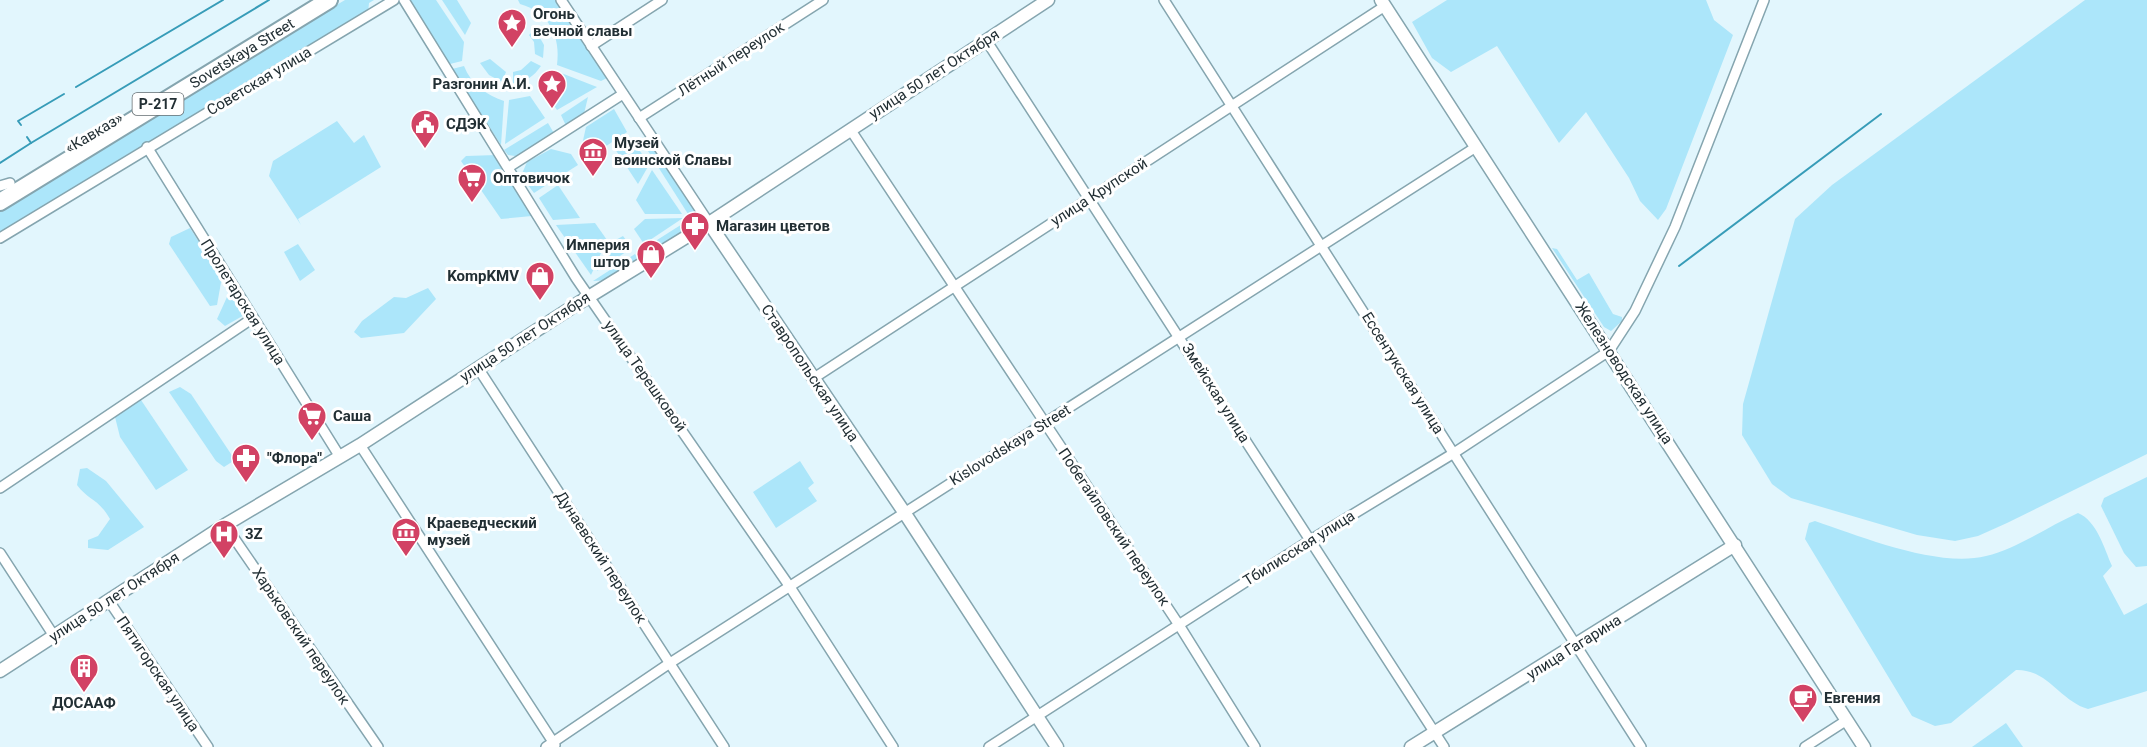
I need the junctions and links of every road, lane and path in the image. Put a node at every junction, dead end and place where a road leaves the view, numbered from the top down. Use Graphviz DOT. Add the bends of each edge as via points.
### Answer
graph roads {
  1 [pos="394,0"];
  2 [pos="404,0"];
  3 [pos="561,0"];
  4 [pos="662,0"];
  5 [pos="822,0"];
  6 [pos="1048,0"];
  7 [pos="1164,0"];
  8 [pos="1764,0"];
  9 [pos="317,2"];
  10 [pos="1383,3"];
  11 [pos="986,40"];
  12 [pos="591,46"];
  13 [pos="623,94"];
  14 [pos="1234,106"];
  15 [pos="639,118"];
  16 [pos="850,129"];
  17 [pos="147,147"];
  18 [pos="1476,147"];
  19 [pos="510,167"];
  20 [pos="3,186"];
  21 [pos="1089,197"];
  22 [pos="0,202"];
  23 [pos="709,224"];
  24 [pos="0,238"];
  25 [pos="1322,244"];
  26 [pos="953,286"];
  27 [pos="590,296"];
  28 [pos="253,318"];
  29 [pos="1181,337"];
  30 [pos="1610,351"];
  31 [pos="478,368"];
  32 [pos="814,378"];
  33 [pos="1046,423"];
  34 [pos="360,445"];
  35 [pos="1454,453"];
  36 [pos="340,457"];
  37 [pos="0,488"];
  38 [pos="904,512"];
  39 [pos="225,525"];
  40 [pos="1309,541"];
  41 [pos="1735,545"];
  42 [pos="0,553"];
  43 [pos="790,587"];
  44 [pos="109,601"];
  45 [pos="1179,625"];
  46 [pos="54,636"];
  47 [pos="1577,645"];
  48 [pos="670,663"];
  49 [pos="0,671"];
  50 [pos="1036,714"];
  51 [pos="1847,720"];
  52 [pos="1435,732"];
  53 [pos="552,745"];
  54 [pos="208,747"];
  55 [pos="378,747"];
  56 [pos="724,747"];
  57 [pos="893,747"];
  58 [pos="989,747"];
  59 [pos="1057,747"];
  60 [pos="1255,747"];
  61 [pos="1411,747"];
  62 [pos="1444,747"];
  63 [pos="1641,747"];
  64 [pos="1805,747"];
  65 [pos="1864,747"];
  1 -- 17 [label="street, Советская улица"];
  2 -- 19 [label="street, улица Терешковой"];
  3 -- 12 [label="street, Ставропольская улица"];
  4 -- 12 [label="street"];
  5 -- 15 [label="street, Лётный переулок"];
  6 -- 11 [label="main road, улица 50 лет Октября"];
  7 -- 14 [label="street, Ессентукская улица"];
  8 -- 30 [label="street" via="1675,227"];
  9 -- 20 [label="highway, «Кавказ» / Р-217"];
  9 -- 22 [label="highway, Sovetskaya Street / Р-217"];
  10 -- 14 [label="street, улица Крупской"];
  10 -- 18 [label="main road, Железноводская улица"];
  11 -- 16 [label="main road, улица 50 лет Октября"];
  11 -- 21 [label="street, Змейская улица"];
  12 -- 13 [label="street, Ставропольская улица"];
  13 -- 15 [label="street, Ставропольская улица"];
  13 -- 19 [label="street"];
  14 -- 21 [label="street, улица Крупской"];
  14 -- 25 [label="street, Ессентукская улица"];
  15 -- 23 [label="street, Ставропольская улица"];
  16 -- 23 [label="main road, улица 50 лет Октября"];
  16 -- 26 [label="street, Побегайловский переулок"];
  17 -- 24 [label="street, Советская улица"];
  17 -- 28 [label="street, Пролетарская улица"];
  18 -- 25 [label="street, Kislovodskaya Street"];
  18 -- 30 [label="main road, Железноводская улица"];
  19 -- 27 [label="street, улица Терешковой" via="541,223"];
  21 -- 26 [label="street, улица Крупской"];
  21 -- 29 [label="street, Змейская улица"];
  23 -- 27 [label="main road, улица 50 лет Октября"];
  23 -- 32 [label="main road, Ставропольская улица"];
  25 -- 29 [label="street, Kislovodskaya Street"];
  25 -- 35 [label="street, Ессентукская улица"];
  26 -- 32 [label="street, улица Крупской"];
  26 -- 33 [label="street, Побегайловский переулок"];
  27 -- 31 [label="main road, улица 50 лет Октября"];
  27 -- 43 [label="street, улица Терешковой"];
  28 -- 36 [label="street, Пролетарская улица"];
  28 -- 37 [label="street"];
  29 -- 33 [label="street, Kislovodskaya Street"];
  29 -- 40 [label="street, Змейская улица"];
  30 -- 35 [label="street, Тбилисская улица"];
  30 -- 41 [label="main road, Железноводская улица"];
  31 -- 34 [label="main road, улица 50 лет Октября"];
  31 -- 48 [label="street, Дунаевский переулок"];
  32 -- 38 [label="main road, Ставропольская улица"];
  33 -- 38 [label="street, Kislovodskaya Street"];
  33 -- 45 [label="street, Побегайловский переулок"];
  34 -- 36 [label="main road, улица 50 лет Октября"];
  34 -- 53 [label="street"];
  35 -- 40 [label="street, Тбилисская улица"];
  35 -- 47 [label="street, Ессентукская улица"];
  36 -- 39 [label="main road, улица 50 лет Октября"];
  38 -- 43 [label="street, Kislovodskaya Street"];
  38 -- 50 [label="main road, Ставропольская улица"];
  39 -- 44 [label="main road, улица 50 лет Октября"];
  39 -- 55 [label="street, Харьковский переулок"];
  40 -- 45 [label="street, Тбилисская улица"];
  40 -- 52 [label="street, Змейская улица"];
  41 -- 47 [label="main road, улица Гагарина"];
  41 -- 51 [label="main road, Железноводская улица"];
  42 -- 46 [label="street"];
  43 -- 48 [label="street, Kislovodskaya Street"];
  43 -- 57 [label="street, улица Терешковой"];
  44 -- 46 [label="main road, улица 50 лет Октября"];
  44 -- 54 [label="street, Пятигорская улица"];
  45 -- 50 [label="street, Тбилисская улица"];
  45 -- 60 [label="street, Побегайловский переулок"];
  46 -- 49 [label="main road, улица 50 лет Октября"];
  47 -- 52 [label="main road, улица Гагарина"];
  47 -- 63 [label="street, Ессентукская улица"];
  48 -- 53 [label="street, Kislovodskaya Street"];
  48 -- 56 [label="street, Дунаевский переулок"];
  50 -- 58 [label="street, Тбилисская улица"];
  50 -- 59 [label="main road, Ставропольская улица"];
  51 -- 64 [label="street"];
  51 -- 65 [label="main road, Железноводская улица"];
  52 -- 61 [label="main road, улица Гагарина"];
  52 -- 62 [label="street, Змейская улица"];
}
